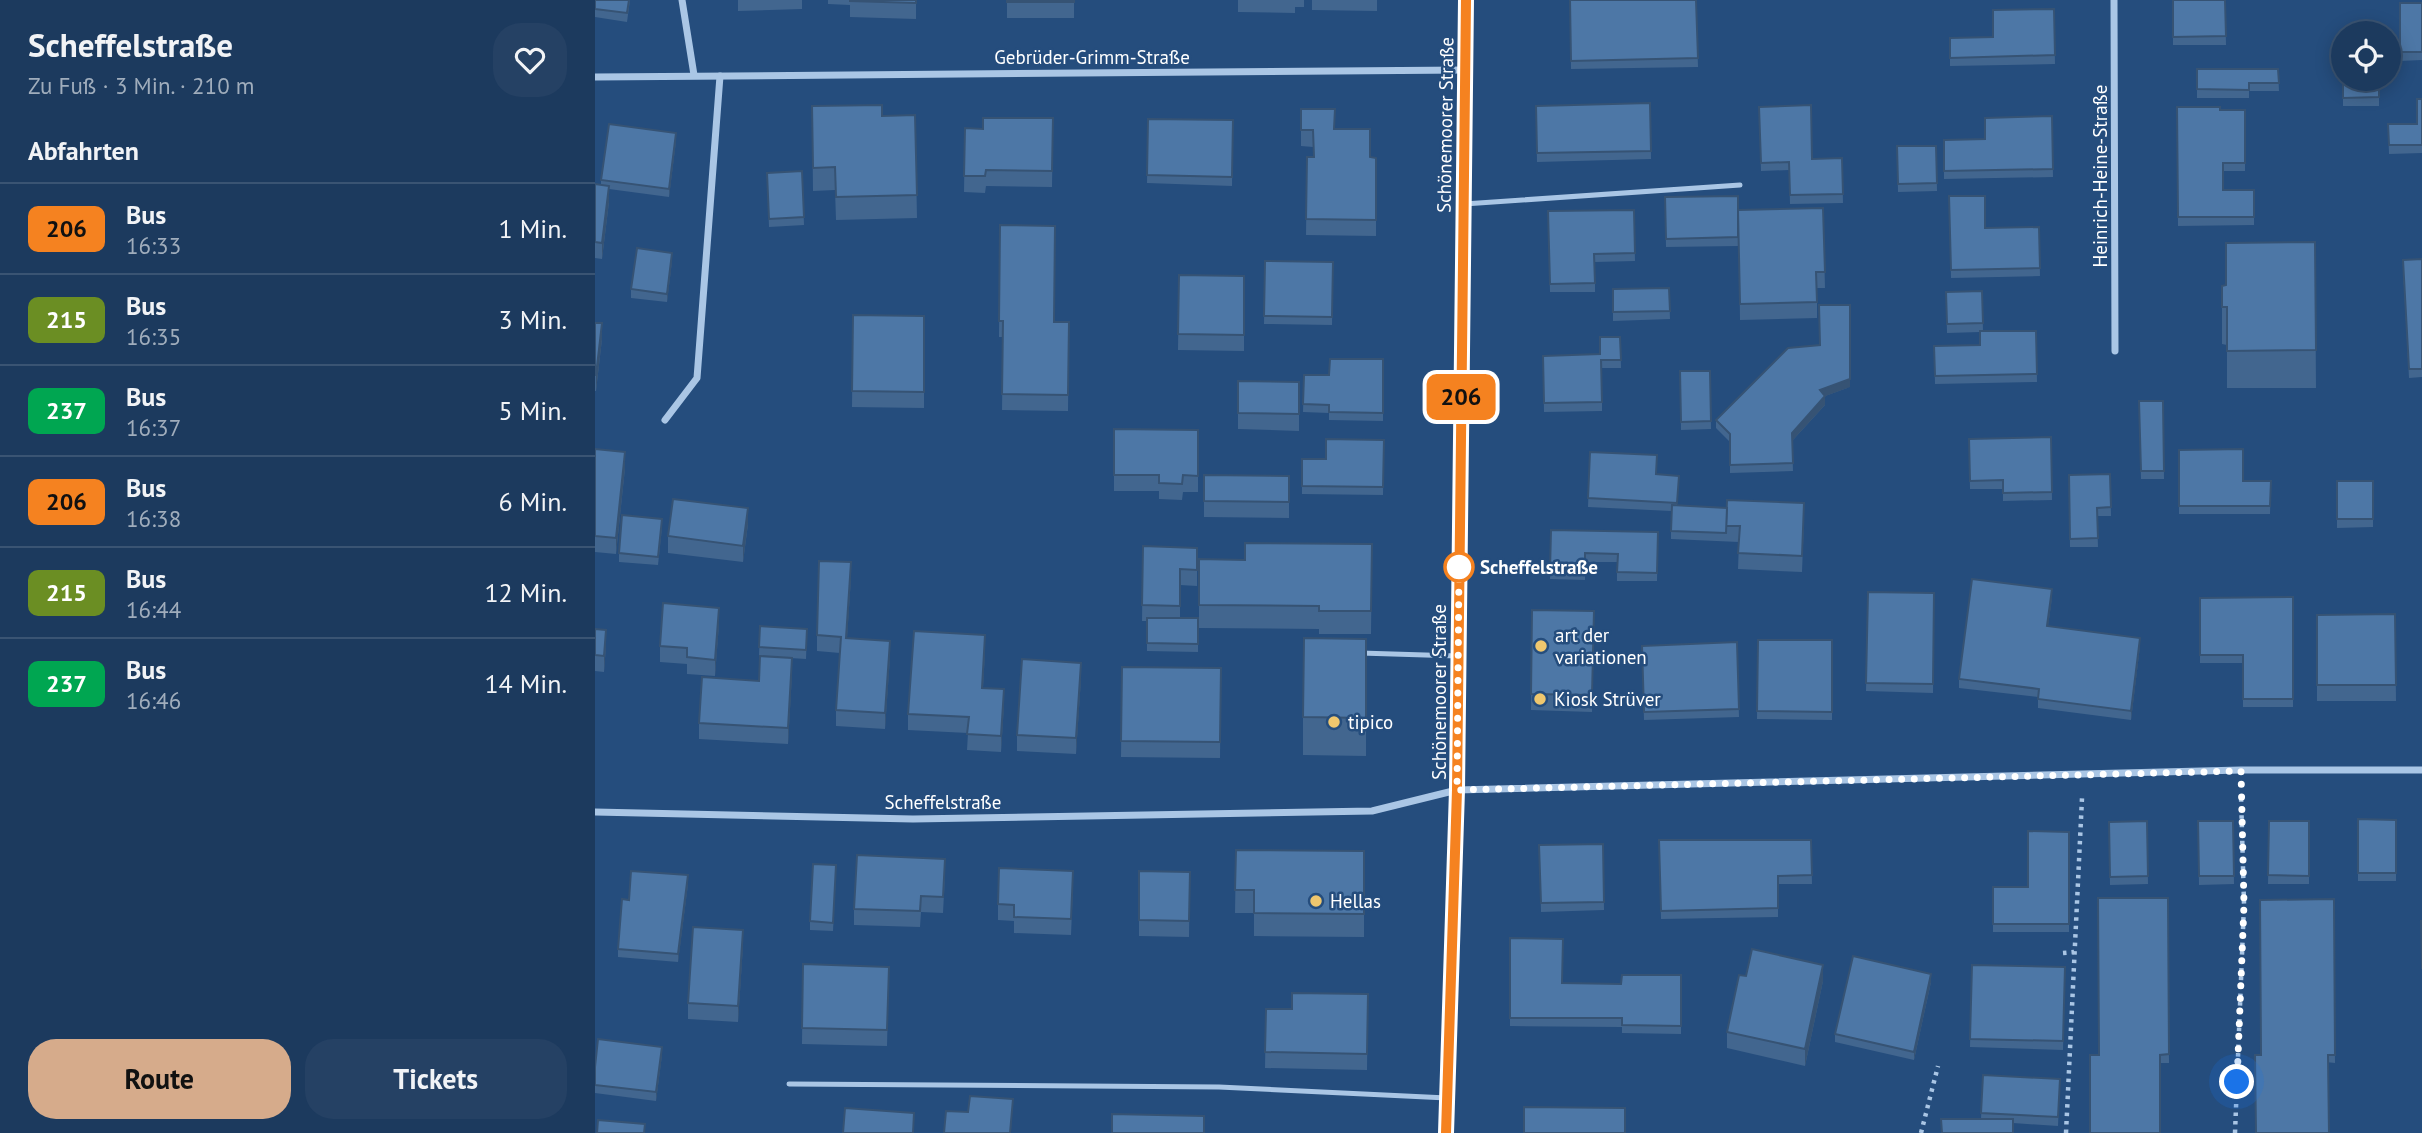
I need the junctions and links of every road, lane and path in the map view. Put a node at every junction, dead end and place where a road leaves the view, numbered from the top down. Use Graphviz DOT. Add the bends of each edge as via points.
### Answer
graph roads {
  1 [pos="682,0"];
  2 [pos="1466,0"];
  3 [pos="2114,0"];
  4 [pos="1465,70"];
  5 [pos="694,75"];
  6 [pos="720,76"];
  7 [pos="595,77"];
  8 [pos="1740,185"];
  9 [pos="1463,204"];
  10 [pos="2115,351"];
  11 [pos="665,420"];
  12 [pos="1354,653"];
  13 [pos="1458,656"];
  14 [pos="2422,770"];
  15 [pos="2241,771"];
  16 [pos="2083,774"];
  17 [pos="1457,790"];
  18 [pos="595,812"];
  19 [pos="2074,952"];
  20 [pos="2063,953"];
  21 [pos="1938,1066"];
  22 [pos="2061,1069"];
  23 [pos="2067,1069"];
  24 [pos="789,1084"];
  25 [pos="1447,1098"];
  26 [pos="1446,1133"];
  27 [pos="1921,1133"];
  28 [pos="2066,1133"];
  29 [pos="2235,1133"];
  1 -- 5 [label="street"];
  2 -- 4 [label="street, Schönemoorer Straße"];
  3 -- 10 [label="street, Heinrich-Heine-Straße"];
  4 -- 6 [label="street, Gebrüder-Grimm-Straße"];
  4 -- 9 [label="street, Schönemoorer Straße"];
  5 -- 6 [label="street, Gebrüder-Grimm-Straße"];
  5 -- 7 [label="street, Gebrüder-Grimm-Straße"];
  6 -- 11 [label="street" via="697,378"];
  8 -- 9 [label="lane"];
  9 -- 13 [label="street, Schönemoorer Straße"];
  12 -- 13 [label="lane"];
  13 -- 17 [label="street, Schönemoorer Straße"];
  14 -- 15 [label="street, Scheffelstraße"];
  15 -- 16 [label="street, Scheffelstraße"];
  15 -- 29 [label="path" via="2244,904"];
  16 -- 17 [label="street, Scheffelstraße"];
  16 -- 19 [label="path"];
  17 -- 18 [label="street, Scheffelstraße" via="1372,811 913,819"];
  17 -- 25 [label="street, Schönemoorer Straße"];
  19 -- 20 [label="path"];
  19 -- 23 [label="path"];
  21 -- 27 [label="path"];
  22 -- 23 [label="path"];
  23 -- 28 [label="path"];
  24 -- 25 [label="lane" via="1219,1087"];
  25 -- 26 [label="street, Schönemoorer Straße"];
}
